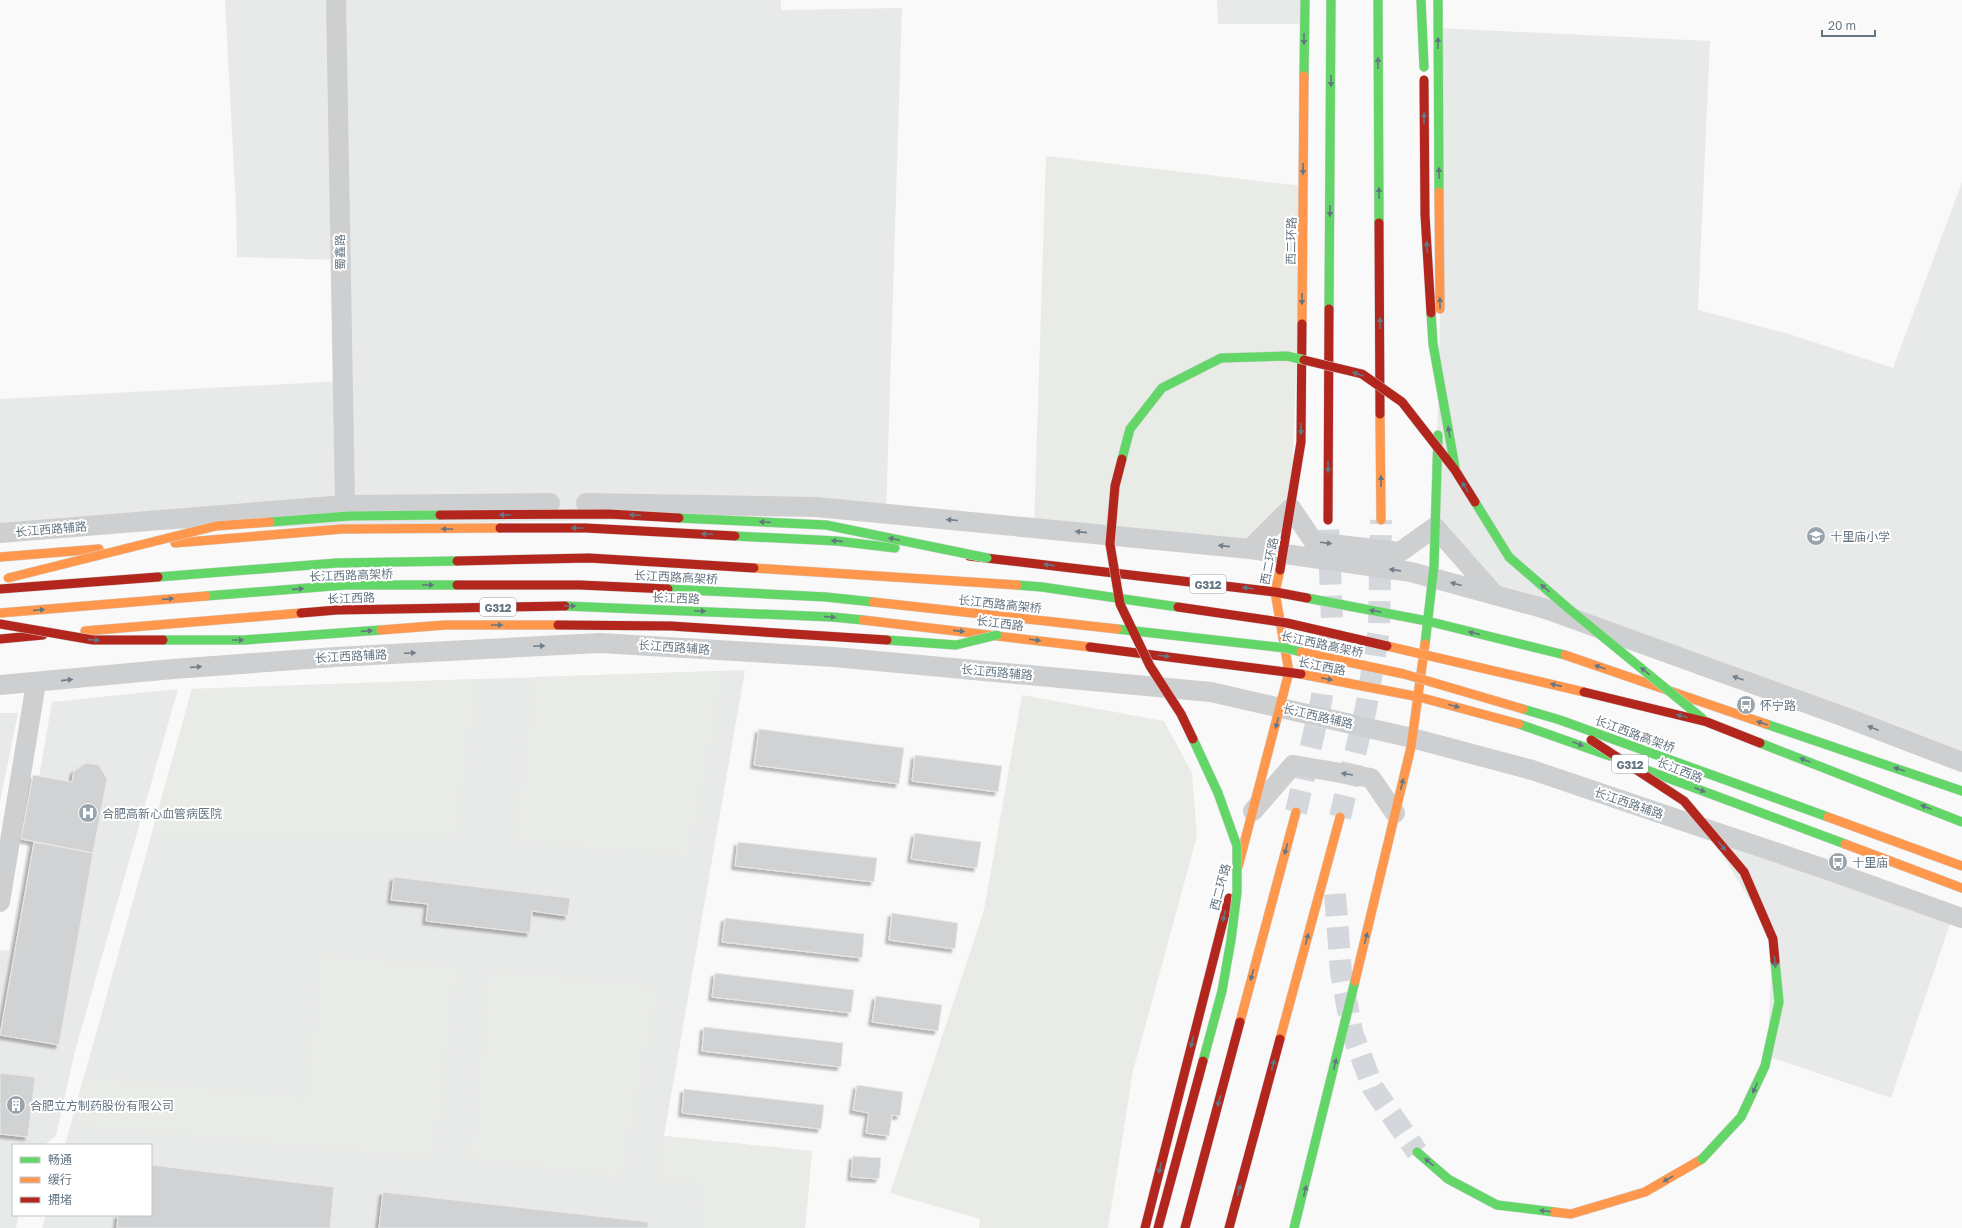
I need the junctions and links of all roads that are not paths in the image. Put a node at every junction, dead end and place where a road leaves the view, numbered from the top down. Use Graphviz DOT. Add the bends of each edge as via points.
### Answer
graph roads {
  1 [pos="336,0"];
  2 [pos="1305,0"];
  3 [pos="1331,0"];
  4 [pos="1378,0"];
  5 [pos="1421,0"];
  6 [pos="1438,0"];
  7 [pos="1455,470"];
  8 [pos="345,505"];
  9 [pos="1291,508"];
  10 [pos="1328,520"];
  11 [pos="1381,520"];
  12 [pos="1435,527"];
  13 [pos="0,533"];
  14 [pos="1250,549"];
  15 [pos="1284,554"];
  16 [pos="0,557"];
  17 [pos="987,558"];
  18 [pos="1433,578"];
  19 [pos="0,580"];
  20 [pos="0,589"];
  21 [pos="1275,592"];
  22 [pos="1494,594"];
  23 [pos="0,613"];
  24 [pos="1427,622"];
  25 [pos="0,624"];
  26 [pos="996,635"];
  27 [pos="0,639"];
  28 [pos="1289,672"];
  29 [pos="36,683"];
  30 [pos="0,686"];
  31 [pos="1419,697"];
  32 [pos="1281,708"];
  33 [pos="1560,720"];
  34 [pos="1707,722"];
  35 [pos="1412,738"];
  36 [pos="1962,762"];
  37 [pos="1962,791"];
  38 [pos="1253,811"];
  39 [pos="1296,812"];
  40 [pos="1395,813"];
  41 [pos="1340,817"];
  42 [pos="1962,822"];
  43 [pos="1333,842"];
  44 [pos="1962,866"];
  45 [pos="1334,871"];
  46 [pos="1962,888"];
  47 [pos="0,902"];
  48 [pos="1962,918"];
  49 [pos="1417,1152"];
  50 [pos="1145,1228"];
  51 [pos="1158,1228"];
  52 [pos="1185,1228"];
  53 [pos="1229,1228"];
  54 [pos="1294,1228"];
  1 -- 8 [label="street, 蜀鑫路"];
  2 -- 9 [label="highway, 西二环路, one-way" via="1301,442"];
  3 -- 10 [label="highway, one-way"];
  11 -- 4 [label="highway, one-way"];
  7 -- 5 [label="highway, one-way, bridge" via="1433,344 1425,214"];
  12 -- 6 [label="highway, one-way" via="1440,316"];
  34 -- 7 [label="highway, one-way, bridge" via="1509,557"];
  7 -- 51 [label="highway, one-way, bridge" via="1402,402 1362,374 1287,356 1221,358 1162,388 1130,429 1115,486 1110,544 1120,604 1150,666 1181,714 1218,793 1237,846 1237,892 1222,991"];
  8 -- 13 [label="street, 长江西路辅路"];
  14 -- 8 [label="street, 长江西路辅路, one-way" via="816,507 610,503"];
  9 -- 12 [label="street, one-way" via="1314,542 1400,552"];
  9 -- 14 [label="street"];
  9 -- 15 [label="highway, 西二环路"];
  12 -- 18 [label="highway"];
  12 -- 22 [label="street"];
  14 -- 15 [label="street, 长江西路辅路"];
  18 -- 15 [label="street, 长江西路辅路, one-way" via="1411,572"];
  15 -- 21 [label="highway, 西二环路"];
  17 -- 16 [label="highway, G312, one-way" via="836,541 586,528 342,529"];
  17 -- 19 [label="highway, one-way, bridge" via="826,525 609,514 349,516 216,526"];
  21 -- 17 [label="highway, G312, one-way"];
  22 -- 18 [label="street, 长江西路辅路, one-way"];
  18 -- 24 [label="highway"];
  34 -- 20 [label="highway, 长江西路高架桥, one-way, bridge" via="1287,623 1042,587 589,558 337,563"];
  24 -- 21 [label="highway, G312, one-way"];
  21 -- 28 [label="highway, 西二环路"];
  36 -- 22 [label="street, 长江西路辅路, one-way" via="1850,718 1554,612"];
  23 -- 33 [label="highway, 长江西路高架桥, one-way, bridge" via="345,586 580,585 826,597 1285,648 1404,674"];
  24 -- 31 [label="highway"];
  37 -- 24 [label="highway, G312, one-way" via="1554,652"];
  25 -- 26 [label="highway, one-way, bridge" via="93,640 244,640 444,626 671,626 956,645"];
  27 -- 26 [label="highway, 长江西路 / G312, one-way" via="337,610 571,606 832,617"];
  26 -- 28 [label="highway, 长江西路 / G312, one-way"];
  28 -- 31 [label="highway, 长江西路 / G312, one-way"];
  28 -- 32 [label="highway, 西二环路"];
  29 -- 30 [label="street, 长江西路辅路"];
  29 -- 32 [label="street, 长江西路辅路, one-way" via="320,658 600,642 834,657 1211,692"];
  29 -- 47 [label="street"];
  31 -- 35 [label="highway"];
  31 -- 46 [label="highway, 长江西路 / G312, one-way" via="1537,729"];
  32 -- 35 [label="street, 长江西路辅路"];
  32 -- 38 [label="highway, 西二环路, one-way"];
  33 -- 44 [label="highway, 长江西路高架桥, bridge"];
  33 -- 49 [label="highway, one-way, bridge" via="1684,801 1744,872 1773,939 1779,1002 1764,1066 1741,1118 1702,1159 1645,1192 1571,1214 1497,1205 1448,1179"];
  42 -- 34 [label="highway, 长江西路高架桥, one-way, bridge"];
  40 -- 35 [label="highway, one-way"];
  35 -- 48 [label="street, 长江西路辅路" via="1532,770 1820,867"];
  40 -- 38 [label="street, one-way" via="1371,778 1293,766"];
  38 -- 50 [label="highway, 西二环路, one-way"];
  39 -- 52 [label="highway, one-way"];
  54 -- 40 [label="highway, one-way"];
  41 -- 43 [label="highway"];
  43 -- 45 [label="highway"];
  53 -- 43 [label="highway, one-way"];
}
